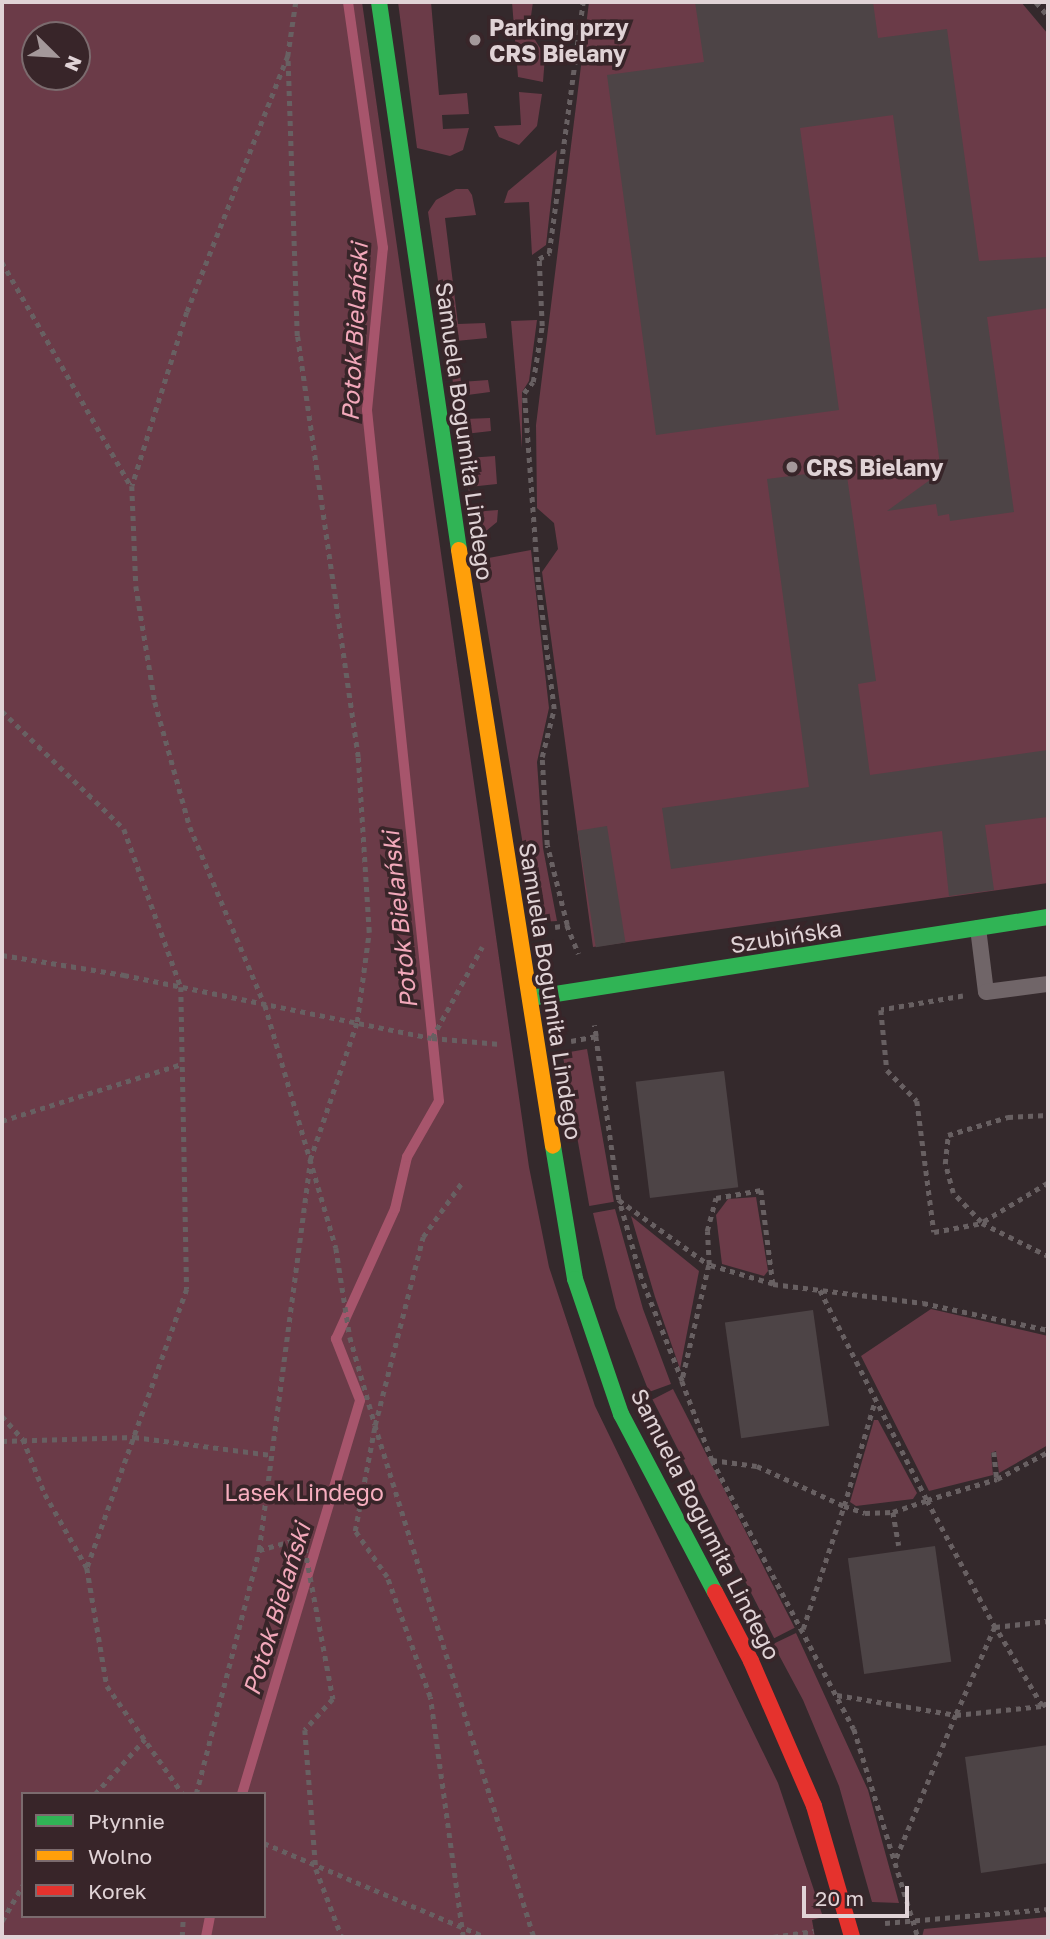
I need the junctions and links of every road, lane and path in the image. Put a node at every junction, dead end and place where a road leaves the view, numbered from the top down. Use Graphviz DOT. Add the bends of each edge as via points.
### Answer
graph roads {
  1 [pos="296,2"];
  2 [pos="379,2"];
  3 [pos="583,2"];
  4 [pos="1036,2"];
  5 [pos="1048,16"];
  6 [pos="288,56"];
  7 [pos="2,262"];
  8 [pos="132,486"];
  9 [pos="2,711"];
  10 [pos="1048,916"];
  11 [pos="567,925"];
  12 [pos="978,928"];
  13 [pos="2,956"];
  14 [pos="1048,984"];
  15 [pos="181,987"];
  16 [pos="986,992"];
  17 [pos="530,998"];
  18 [pos="265,1005"];
  19 [pos="357,1022"];
  20 [pos="596,1036"];
  21 [pos="537,1046"];
  22 [pos="182,1064"];
  23 [pos="1048,1115"];
  24 [pos="2,1121"];
  25 [pos="310,1160"];
  26 [pos="463,1181"];
  27 [pos="1048,1182"];
  28 [pos="620,1200"];
  29 [pos="982,1223"];
  30 [pos="1048,1256"];
  31 [pos="709,1265"];
  32 [pos="773,1284"];
  33 [pos="820,1290"];
  34 [pos="1048,1330"];
  35 [pos="682,1381"];
  36 [pos="875,1400"];
  37 [pos="2,1416"];
  38 [pos="375,1425"];
  39 [pos="134,1437"];
  40 [pos="23,1439"];
  41 [pos="2,1441"];
  42 [pos="994,1452"];
  43 [pos="1048,1452"];
  44 [pos="271,1455"];
  45 [pos="712,1460"];
  46 [pos="998,1479"];
  47 [pos="927,1500"];
  48 [pos="844,1506"];
  49 [pos="893,1512"];
  50 [pos="899,1545"];
  51 [pos="259,1550"];
  52 [pos="87,1568"];
  53 [pos="1048,1621"];
  54 [pos="995,1627"];
  55 [pos="802,1630"];
  56 [pos="836,1695"];
  57 [pos="1048,1702"];
  58 [pos="1042,1706"];
  59 [pos="956,1714"];
  60 [pos="145,1739"];
  61 [pos="97,1792"];
  62 [pos="182,1792"];
  63 [pos="197,1792"];
  64 [pos="266,1844"];
  65 [pos="896,1859"];
  66 [pos="316,1868"];
  67 [pos="21,1888"];
  68 [pos="1048,1909"];
  69 [pos="183,1918"];
  70 [pos="2,1921"];
  71 [pos="915,1921"];
  72 [pos="460,1928"];
  73 [pos="851,1932"];
  74 [pos="182,1937"];
  75 [pos="342,1937"];
  76 [pos="463,1937"];
  77 [pos="485,1937"];
  78 [pos="534,1937"];
  79 [pos="918,1937"];
  1 -- 6 [label="path"];
  2 -- 17 [label="street, Samuela Bogumiła Lindego"];
  3 -- 11 [label="path" via="549,253 538,259 542,326 533,382 524,393 538,582 554,709 542,757 547,845"];
  4 -- 5 [label="path"];
  6 -- 8 [label="path" via="187,312"];
  6 -- 19 [label="path" via="298,336 358,757 369,932"];
  7 -- 8 [label="path"];
  8 -- 18 [label="path" via="136,586 155,702 190,827"];
  9 -- 15 [label="path" via="124,829"];
  10 -- 12 [label="street, Szubińska"];
  12 -- 16 [label="lane"];
  12 -- 17 [label="street, Szubińska"];
  13 -- 15 [label="path"];
  14 -- 16 [label="lane"];
  15 -- 18 [label="path"];
  15 -- 22 [label="path"];
  16 -- 29 [label="path" via="881,1010 887,1070 917,1101 933,1232"];
  17 -- 21 [label="street, Samuela Bogumiła Lindego"];
  18 -- 19 [label="path"];
  18 -- 25 [label="path"];
  19 -- 21 [label="path" via="432,1038"];
  19 -- 25 [label="path"];
  20 -- 28 [label="path"];
  21 -- 73 [label="street, Samuela Bogumiła Lindego" via="569,1251 589,1328 643,1462 751,1661 824,1831"];
  22 -- 24 [label="path"];
  22 -- 39 [label="path" via="187,1289"];
  23 -- 29 [label="path" via="1008,1117 948,1135 945,1164 953,1193"];
  25 -- 38 [label="path" via="336,1248 350,1337"];
  25 -- 44 [label="path"];
  26 -- 38 [label="path" via="423,1237"];
  27 -- 29 [label="path"];
  28 -- 31 [label="path"];
  28 -- 35 [label="path" via="641,1278"];
  29 -- 30 [label="path"];
  31 -- 32 [label="path"];
  31 -- 32 [label="path" via="708,1231 716,1198 761,1191"];
  31 -- 35 [label="path"];
  32 -- 33 [label="path"];
  33 -- 34 [label="path" via="923,1303"];
  33 -- 36 [label="path"];
  35 -- 45 [label="path"];
  36 -- 47 [label="path"];
  36 -- 48 [label="path"];
  37 -- 40 [label="path"];
  38 -- 72 [label="path" via="355,1531 387,1577 430,1697"];
  38 -- 78 [label="path"];
  39 -- 40 [label="path"];
  39 -- 44 [label="path"];
  39 -- 52 [label="path"];
  40 -- 41 [label="path"];
  40 -- 52 [label="path" via="45,1494"];
  42 -- 46 [label="path"];
  43 -- 46 [label="path"];
  44 -- 51 [label="path"];
  45 -- 48 [label="path" via="757,1466"];
  45 -- 55 [label="path"];
  46 -- 47 [label="path"];
  47 -- 49 [label="path"];
  47 -- 54 [label="path"];
  48 -- 49 [label="path" via="865,1513"];
  48 -- 55 [label="path"];
  49 -- 50 [label="path"];
  51 -- 63 [label="path"];
  51 -- 66 [label="path" via="303,1538 309,1565 333,1699 305,1730"];
  52 -- 60 [label="path" via="107,1686"];
  53 -- 54 [label="path"];
  54 -- 58 [label="path"];
  54 -- 59 [label="path"];
  55 -- 56 [label="path"];
  56 -- 59 [label="path"];
  56 -- 65 [label="path" via="854,1729"];
  57 -- 58 [label="path"];
  58 -- 59 [label="path"];
  59 -- 65 [label="path"];
  60 -- 61 [label="path"];
  60 -- 62 [label="path"];
  64 -- 66 [label="path"];
  65 -- 71 [label="path"];
  66 -- 72 [label="path"];
  66 -- 75 [label="path"];
  67 -- 70 [label="path"];
  68 -- 71 [label="path"];
  69 -- 74 [label="path"];
  71 -- 73 [label="path"];
  71 -- 79 [label="path"];
  72 -- 76 [label="path"];
  72 -- 77 [label="path"];
}
